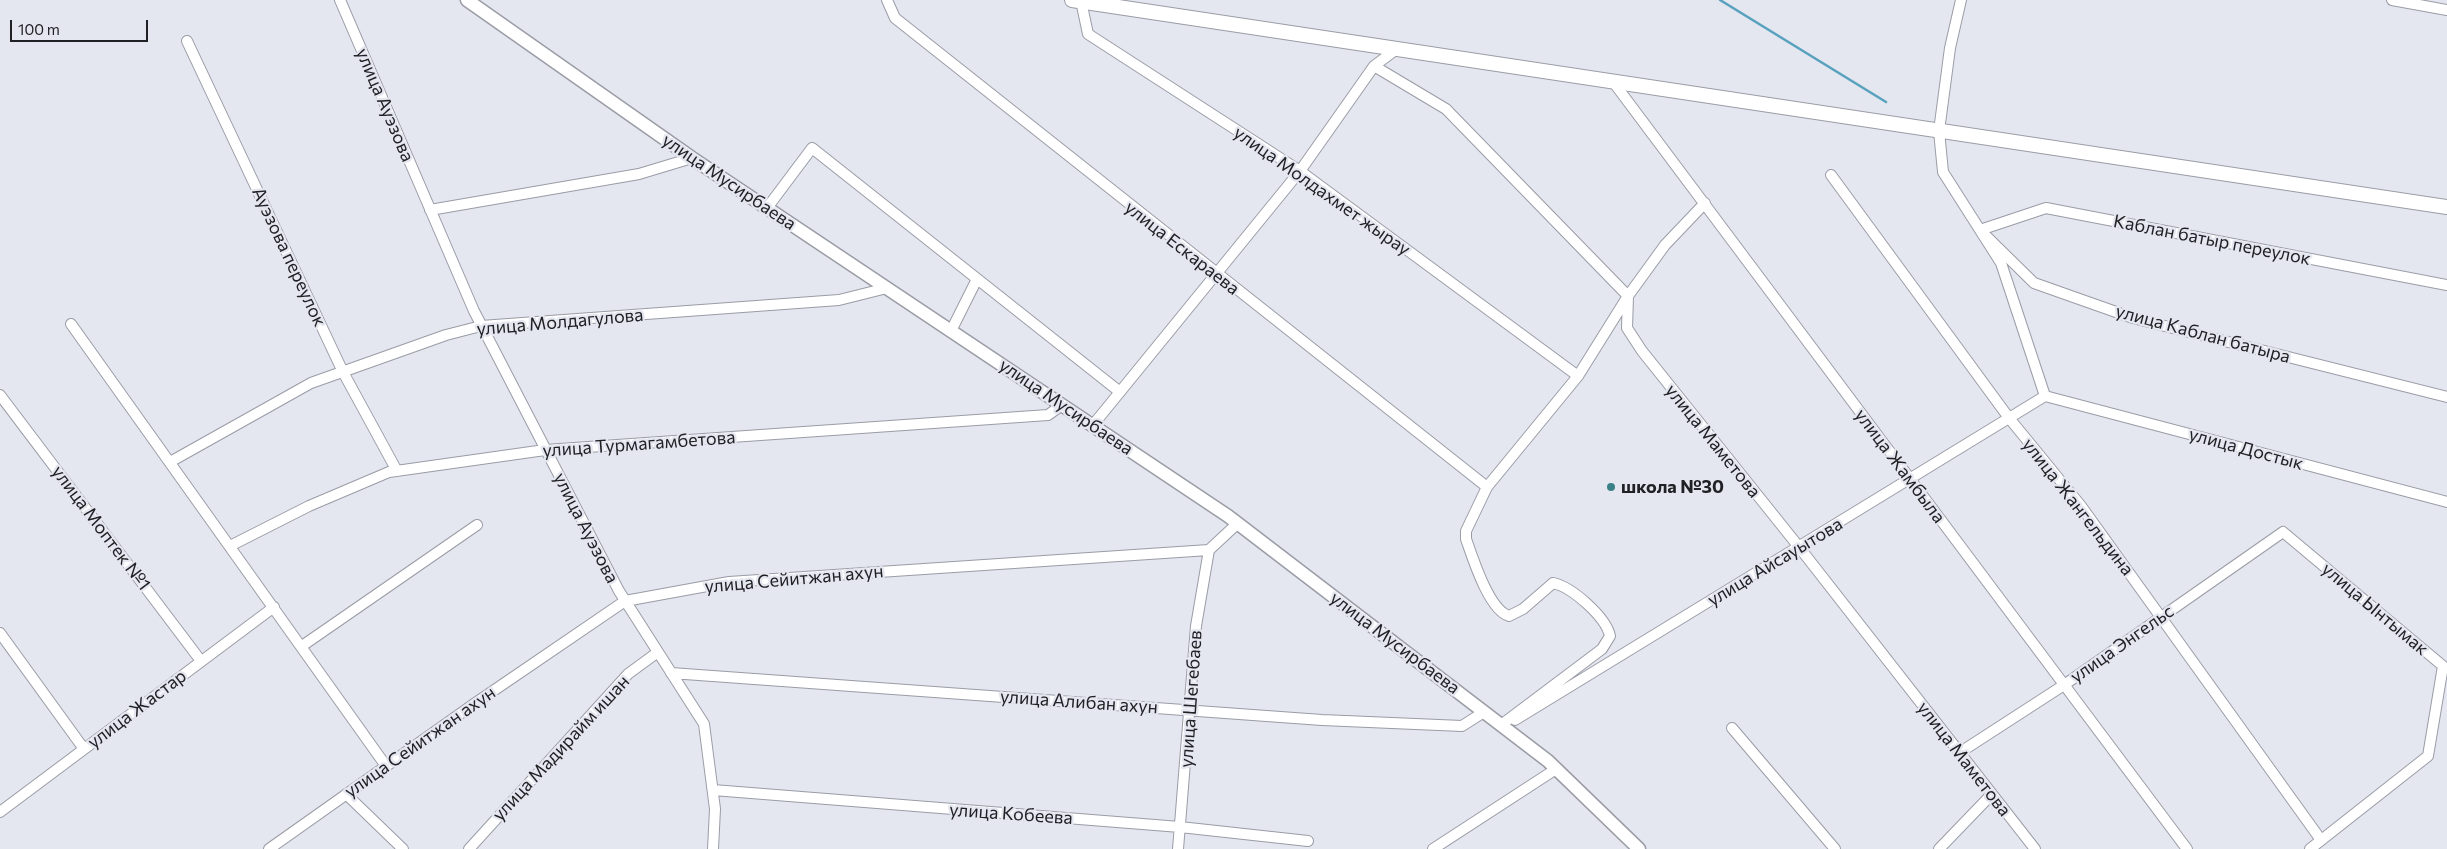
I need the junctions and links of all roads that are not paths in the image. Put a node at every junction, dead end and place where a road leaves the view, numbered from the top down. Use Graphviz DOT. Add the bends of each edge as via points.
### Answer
graph roads {
  1 [pos="340,0"];
  2 [pos="466,0"];
  3 [pos="887,0"];
  4 [pos="1961,0"];
  5 [pos="2392,0"];
  6 [pos="1076,1"];
  7 [pos="2447,10"];
  8 [pos="187,41"];
  9 [pos="1398,48"];
  10 [pos="1374,66"];
  11 [pos="1614,83"];
  12 [pos="1938,131"];
  13 [pos="692,158"];
  14 [pos="1300,170"];
  15 [pos="1830,175"];
  16 [pos="1705,203"];
  17 [pos="2447,206"];
  18 [pos="767,208"];
  19 [pos="430,210"];
  20 [pos="1980,230"];
  21 [pos="1216,274"];
  22 [pos="977,279"];
  23 [pos="2447,285"];
  24 [pos="887,288"];
  25 [pos="1628,296"];
  26 [pos="71,324"];
  27 [pos="481,326"];
  28 [pos="951,331"];
  29 [pos="344,372"];
  30 [pos="1578,376"];
  31 [pos="1120,392"];
  32 [pos="0,395"];
  33 [pos="2045,396"];
  34 [pos="2447,397"];
  35 [pos="1062,405"];
  36 [pos="2009,418"];
  37 [pos="1093,425"];
  38 [pos="545,450"];
  39 [pos="170,462"];
  40 [pos="397,471"];
  41 [pos="1910,479"];
  42 [pos="1487,488"];
  43 [pos="2447,502"];
  44 [pos="1238,523"];
  45 [pos="477,525"];
  46 [pos="2283,532"];
  47 [pos="230,546"];
  48 [pos="1799,547"];
  49 [pos="1209,550"];
  50 [pos="625,601"];
  51 [pos="274,607"];
  52 [pos="2160,617"];
  53 [pos="0,633"];
  54 [pos="302,646"];
  55 [pos="658,652"];
  56 [pos="201,662"];
  57 [pos="671,673"];
  58 [pos="2064,685"];
  59 [pos="1190,710"];
  60 [pos="1484,712"];
  61 [pos="1502,726"];
  62 [pos="1732,728"];
  63 [pos="84,749"];
  64 [pos="1959,753"];
  65 [pos="386,766"];
  66 [pos="1556,769"];
  67 [pos="713,790"];
  68 [pos="346,794"];
  69 [pos="1992,794"];
  70 [pos="0,812"];
  71 [pos="1180,827"];
  72 [pos="2321,840"];
  73 [pos="1308,841"];
  74 [pos="269,849"];
  75 [pos="403,849"];
  76 [pos="469,849"];
  77 [pos="713,849"];
  78 [pos="1178,849"];
  79 [pos="1433,849"];
  80 [pos="1639,849"];
  81 [pos="1835,849"];
  82 [pos="1939,849"];
  83 [pos="2035,849"];
  84 [pos="2187,849"];
  85 [pos="2310,849"];
  1 -- 19 [label="street, улица Ауэзова"];
  2 -- 13 [label="street, улица Мусирбаева"];
  3 -- 21 [label="street, улица Ескараева" via="894,18"];
  4 -- 12 [label="street" via="1950,48"];
  5 -- 7 [label="street"];
  6 -- 9 [label="main road"];
  6 -- 14 [label="street, улица Молдахмет жырау" via="1088,34"];
  8 -- 29 [label="street, Ауэзова переулок"];
  9 -- 10 [label="street"];
  9 -- 11 [label="main road"];
  10 -- 14 [label="street"];
  10 -- 25 [label="street" via="1446,109"];
  11 -- 12 [label="main road"];
  11 -- 16 [label="street, улица Жамбыла"];
  12 -- 17 [label="main road"];
  12 -- 20 [label="street" via="1943,172"];
  13 -- 18 [label="street, улица Мусирбаева"];
  13 -- 19 [label="street" via="639,174"];
  14 -- 21 [label="street"];
  14 -- 30 [label="street, улица Молдахмет жырау"];
  15 -- 36 [label="street, улица Жангельдина"];
  16 -- 25 [label="street" via="1665,245"];
  16 -- 41 [label="street, улица Жамбыла"];
  18 -- 22 [label="street" via="812,148"];
  18 -- 24 [label="street, улица Мусирбаева"];
  19 -- 27 [label="street, улица Ауэзова"];
  20 -- 23 [label="street, Каблан батыр переулок" via="2046,208"];
  20 -- 33 [label="street" via="2001,264"];
  20 -- 34 [label="street, улица Каблан батыра" via="2034,283 2133,318"];
  21 -- 31 [label="street"];
  21 -- 42 [label="street, улица Ескараева"];
  22 -- 28 [label="street"];
  22 -- 31 [label="street"];
  24 -- 27 [label="street, улица Молдагулова" via="840,300"];
  24 -- 28 [label="street, улица Мусирбаева"];
  25 -- 30 [label="street"];
  25 -- 48 [label="street, улица Маметова" via="1627,328 1642,351"];
  26 -- 39 [label="street"];
  27 -- 29 [label="street, улица Молдагулова" via="446,335"];
  27 -- 38 [label="street, улица Ауэзова"];
  28 -- 35 [label="street, улица Мусирбаева"];
  29 -- 39 [label="street, улица Молдагулова" via="311,383"];
  29 -- 40 [label="street, Ауэзова переулок"];
  30 -- 42 [label="street"];
  31 -- 37 [label="street"];
  32 -- 56 [label="street, улица Моптек №1"];
  33 -- 36 [label="street, улица Айсауытова"];
  33 -- 43 [label="street, улица Достык"];
  35 -- 37 [label="street, улица Мусирбаева"];
  35 -- 38 [label="street, улица Турмагамбетова" via="1048,415"];
  36 -- 41 [label="street, улица Айсауытова"];
  36 -- 52 [label="street, улица Жангельдина" via="2081,506"];
  37 -- 44 [label="street, улица Мусирбаева"];
  38 -- 40 [label="street, улица Турмагамбетова"];
  38 -- 50 [label="street, улица Ауэзова"];
  39 -- 47 [label="street"];
  40 -- 47 [label="street, улица Турмагамбетова" via="309,506"];
  41 -- 48 [label="street, улица Айсауытова"];
  41 -- 58 [label="street, улица Жамбыла"];
  42 -- 61 [label="street" via="1466,531 1466,539 1495,605 1509,616 1523,609 1553,583 1563,585 1599,616 1610,636 1602,649"];
  44 -- 49 [label="street"];
  44 -- 60 [label="street, улица Мусирбаева"];
  45 -- 54 [label="street"];
  46 -- 52 [label="street, улица Энгельс"];
  46 -- 72 [label="street, улица Ынтымак" via="2443,666 2428,756"];
  47 -- 51 [label="street"];
  48 -- 61 [label="street, улица Айсауытова"];
  48 -- 64 [label="street, улица Маметова"];
  49 -- 50 [label="street, улица Сейитжан ахун" via="729,582"];
  49 -- 59 [label="street, улица Шегебаев" via="1196,626"];
  50 -- 55 [label="street, улица Ауэзова"];
  50 -- 65 [label="street, улица Сейитжан ахун"];
  51 -- 54 [label="street"];
  51 -- 56 [label="street, улица Жастар"];
  52 -- 58 [label="street, улица Энгельс"];
  52 -- 72 [label="street, улица Жангельдина"];
  53 -- 63 [label="street"];
  54 -- 65 [label="street"];
  55 -- 57 [label="street, улица Ауэзова"];
  55 -- 76 [label="street, улица Мадирайм ишан" via="628,674"];
  56 -- 63 [label="street, улица Жастар"];
  57 -- 59 [label="street, улица Алибан ахун"];
  57 -- 67 [label="street, улица Ауэзова" via="704,724"];
  58 -- 64 [label="street, улица Энгельс"];
  58 -- 84 [label="street, улица Жамбыла"];
  59 -- 60 [label="street, улица Алибан ахун" via="1462,726"];
  59 -- 71 [label="street, улица Шегебаев"];
  60 -- 61 [label="street, улица Мусирбаева"];
  61 -- 66 [label="street, улица Мусирбаева"];
  62 -- 81 [label="street"];
  63 -- 70 [label="street, улица Жастар"];
  64 -- 69 [label="street, улица Маметова"];
  65 -- 68 [label="street, улица Сейитжан ахун"];
  66 -- 79 [label="street"];
  66 -- 80 [label="street, улица Мусирбаева"];
  67 -- 71 [label="street, улица Кобеева"];
  67 -- 77 [label="street, улица Ауэзова"];
  68 -- 74 [label="street, улица Сейитжан ахун"];
  68 -- 75 [label="street"];
  69 -- 82 [label="street"];
  69 -- 83 [label="street, улица Маметова"];
  71 -- 73 [label="street, улица Кобеева"];
  71 -- 78 [label="street, улица Шегебаев"];
  72 -- 85 [label="street"];
}
